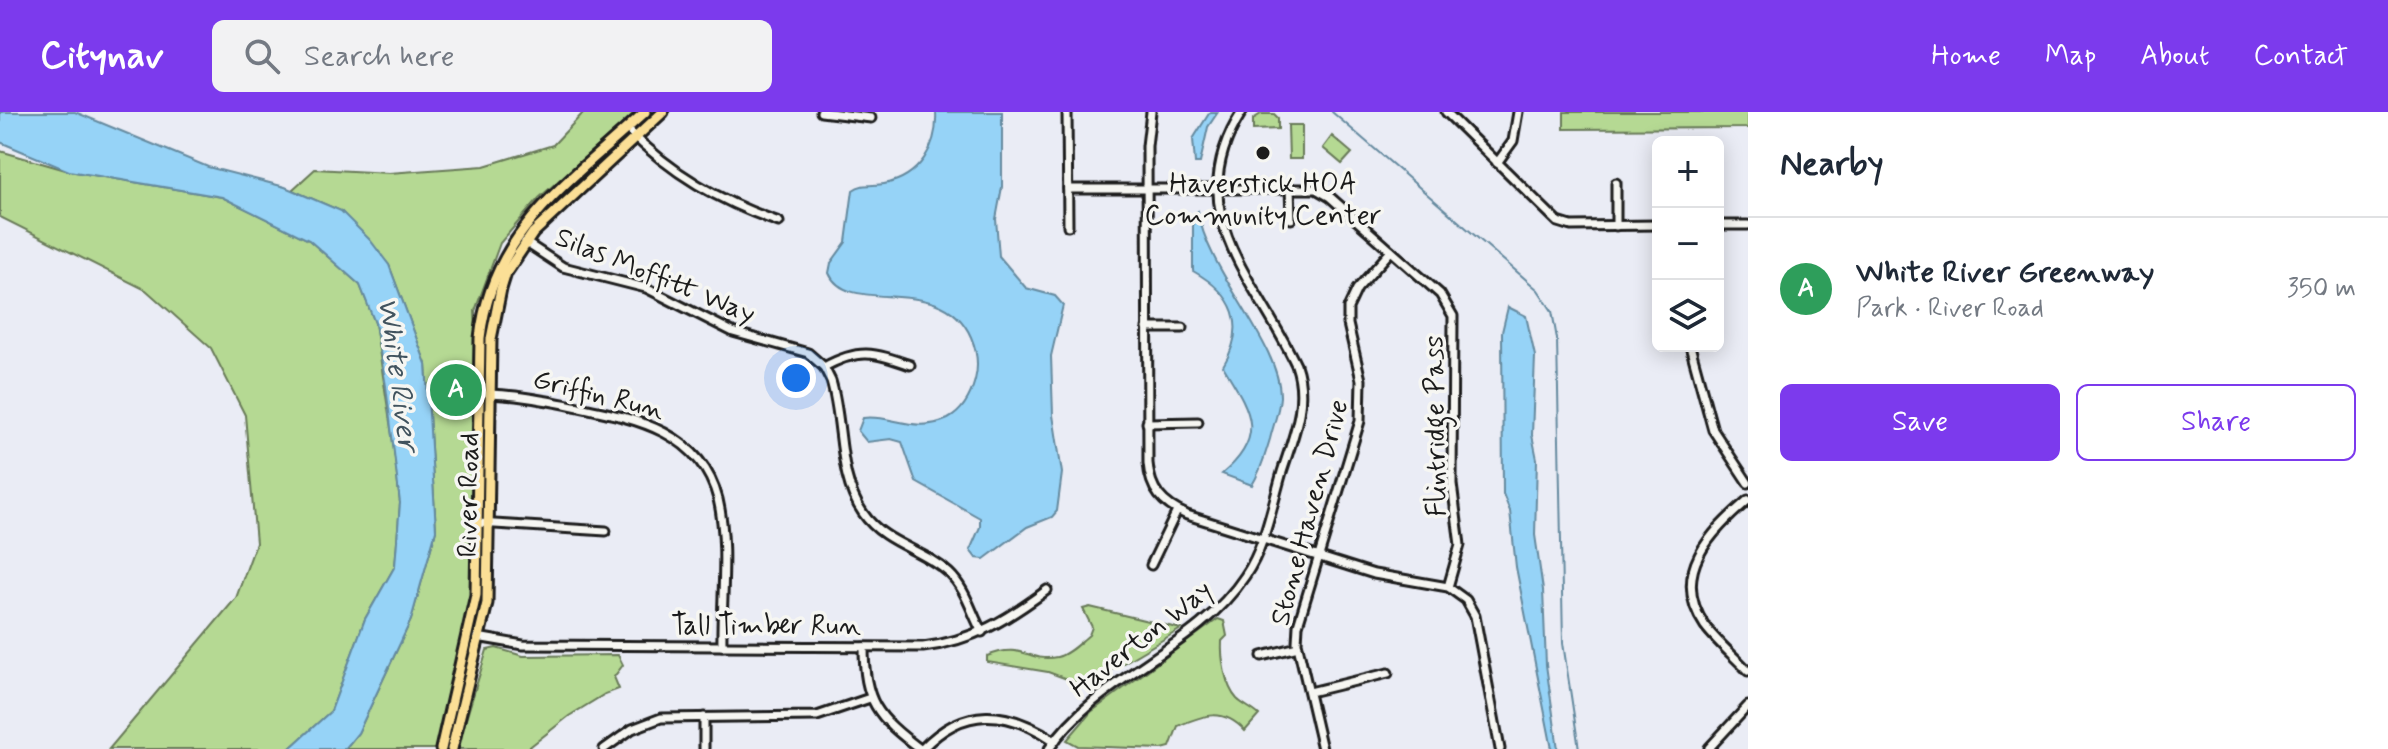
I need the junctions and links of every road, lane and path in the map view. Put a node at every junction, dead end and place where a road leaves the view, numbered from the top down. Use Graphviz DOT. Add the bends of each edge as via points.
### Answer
graph roads {
  1 [pos="645,112"];
  2 [pos="663,112"];
  3 [pos="821,112"];
  4 [pos="1067,112"];
  5 [pos="1151,112"];
  6 [pos="1242,112"];
  7 [pos="1446,112"];
  8 [pos="1518,112"];
  9 [pos="871,118"];
  10 [pos="627,129"];
  11 [pos="635,137"];
  12 [pos="1497,163"];
  13 [pos="1616,183"];
  14 [pos="1290,187"];
  15 [pos="1147,188"];
  16 [pos="1218,188"];
  17 [pos="1068,189"];
  18 [pos="1291,219"];
  19 [pos="779,222"];
  20 [pos="1652,225"];
  21 [pos="1724,225"];
  22 [pos="1748,225"];
  23 [pos="1068,226"];
  24 [pos="1616,226"];
  25 [pos="517,236"];
  26 [pos="526,243"];
  27 [pos="1391,251"];
  28 [pos="1147,328"];
  29 [pos="1183,328"];
  30 [pos="1692,352"];
  31 [pos="910,365"];
  32 [pos="824,367"];
  33 [pos="479,394"];
  34 [pos="490,394"];
  35 [pos="1198,422"];
  36 [pos="1147,423"];
  37 [pos="1748,483"];
  38 [pos="1748,500"];
  39 [pos="1177,511"];
  40 [pos="478,523"];
  41 [pos="489,523"];
  42 [pos="606,531"];
  43 [pos="1262,539"];
  44 [pos="1319,556"];
  45 [pos="1151,565"];
  46 [pos="1448,587"];
  47 [pos="1047,590"];
  48 [pos="982,632"];
  49 [pos="475,636"];
  50 [pos="722,646"];
  51 [pos="864,647"];
  52 [pos="1298,647"];
  53 [pos="1262,656"];
  54 [pos="1748,656"];
  55 [pos="1741,663"];
  56 [pos="1748,671"];
  57 [pos="1388,673"];
  58 [pos="1310,692"];
  59 [pos="870,698"];
  60 [pos="1748,706"];
  61 [pos="704,717"];
  62 [pos="1055,741"];
  63 [pos="1709,748"];
  64 [pos="441,749"];
  65 [pos="452,749"];
  66 [pos="604,749"];
  67 [pos="704,749"];
  68 [pos="921,749"];
  69 [pos="1049,749"];
  70 [pos="1322,749"];
  71 [pos="1500,749"];
  1 -- 10 [label="main road, River Road"];
  2 -- 11 [label="main road, River Road"];
  3 -- 9 [label="street"];
  4 -- 17 [label="street"];
  5 -- 15 [label="street"];
  6 -- 16 [label="street, Haverton Way" via="1223,150"];
  7 -- 12 [label="street"];
  8 -- 12 [label="street" via="1513,141"];
  10 -- 11 [label="street"];
  10 -- 25 [label="main road, River Road"];
  11 -- 19 [label="street" via="713,196"];
  11 -- 26 [label="main road, River Road"];
  12 -- 24 [label="street" via="1542,210 1567,225"];
  13 -- 24 [label="street"];
  14 -- 16 [label="street, Flintridge Pass"];
  14 -- 18 [label="street"];
  14 -- 27 [label="street, Flintridge Pass" via="1324,192"];
  15 -- 16 [label="street, Flintridge Pass"];
  15 -- 17 [label="street, Flintridge Pass"];
  15 -- 28 [label="street"];
  16 -- 43 [label="street, Haverton Way" via="1225,237 1289,350 1301,386 1299,420"];
  17 -- 23 [label="street"];
  20 -- 24 [label="street"];
  21 -- 22 [label="street"];
  25 -- 26 [label="street, Silas Moffitt Way"];
  25 -- 33 [label="main road, River Road" via="493,277 483,312"];
  26 -- 32 [label="street, Silas Moffitt Way" via="563,267 646,288 733,332 799,349"];
  26 -- 34 [label="main road, River Road" via="506,273 496,304"];
  27 -- 44 [label="street, Stone Haven Drive" via="1357,289 1348,308 1361,380 1361,416"];
  27 -- 46 [label="street, Flintridge Pass" via="1444,297 1454,320 1451,463 1460,545"];
  28 -- 29 [label="street"];
  28 -- 36 [label="street"];
  30 -- 37 [label="street" via="1710,422"];
  31 -- 32 [label="street" via="865,352"];
  32 -- 48 [label="street" via="834,392 850,487 862,512 887,537 949,573"];
  33 -- 34 [label="street, Griffin Run"];
  33 -- 40 [label="main road, River Road"];
  34 -- 41 [label="main road, River Road"];
  34 -- 50 [label="street, Griffin Run" via="645,422 692,453 711,480 720,509"];
  35 -- 36 [label="street"];
  36 -- 39 [label="street" via="1151,484"];
  38 -- 55 [label="street" via="1709,536 1698,554 1693,580 1705,626"];
  39 -- 43 [label="street"];
  39 -- 45 [label="street"];
  40 -- 41 [label="street"];
  40 -- 49 [label="main road, River Road"];
  41 -- 42 [label="street"];
  41 -- 49 [label="main road, River Road" via="487,603"];
  43 -- 44 [label="street"];
  43 -- 62 [label="street, Haverton Way" via="1250,569 1221,607 1085,708"];
  44 -- 46 [label="street" via="1384,576"];
  44 -- 52 [label="street, Stone Haven Drive" via="1298,625"];
  46 -- 71 [label="street" via="1466,600 1475,616"];
  47 -- 48 [label="street, Tall Timber Run"];
  48 -- 51 [label="street, Tall Timber Run" via="937,645"];
  49 -- 50 [label="street, Tall Timber Run" via="523,645"];
  49 -- 64 [label="main road, River Road"];
  49 -- 65 [label="main road, River Road"];
  50 -- 51 [label="street, Tall Timber Run"];
  51 -- 59 [label="street"];
  52 -- 53 [label="street"];
  52 -- 58 [label="street, Stone Haven Drive"];
  54 -- 55 [label="street"];
  55 -- 56 [label="street"];
  57 -- 58 [label="street"];
  58 -- 70 [label="street, Stone Haven Drive"];
  59 -- 61 [label="street" via="817,716"];
  59 -- 68 [label="street" via="892,728"];
  60 -- 63 [label="street"];
  61 -- 66 [label="street" via="653,720"];
  61 -- 67 [label="street"];
  62 -- 68 [label="street" via="1026,722 989,715 952,725"];
  62 -- 69 [label="street, Haverton Way"];
}
